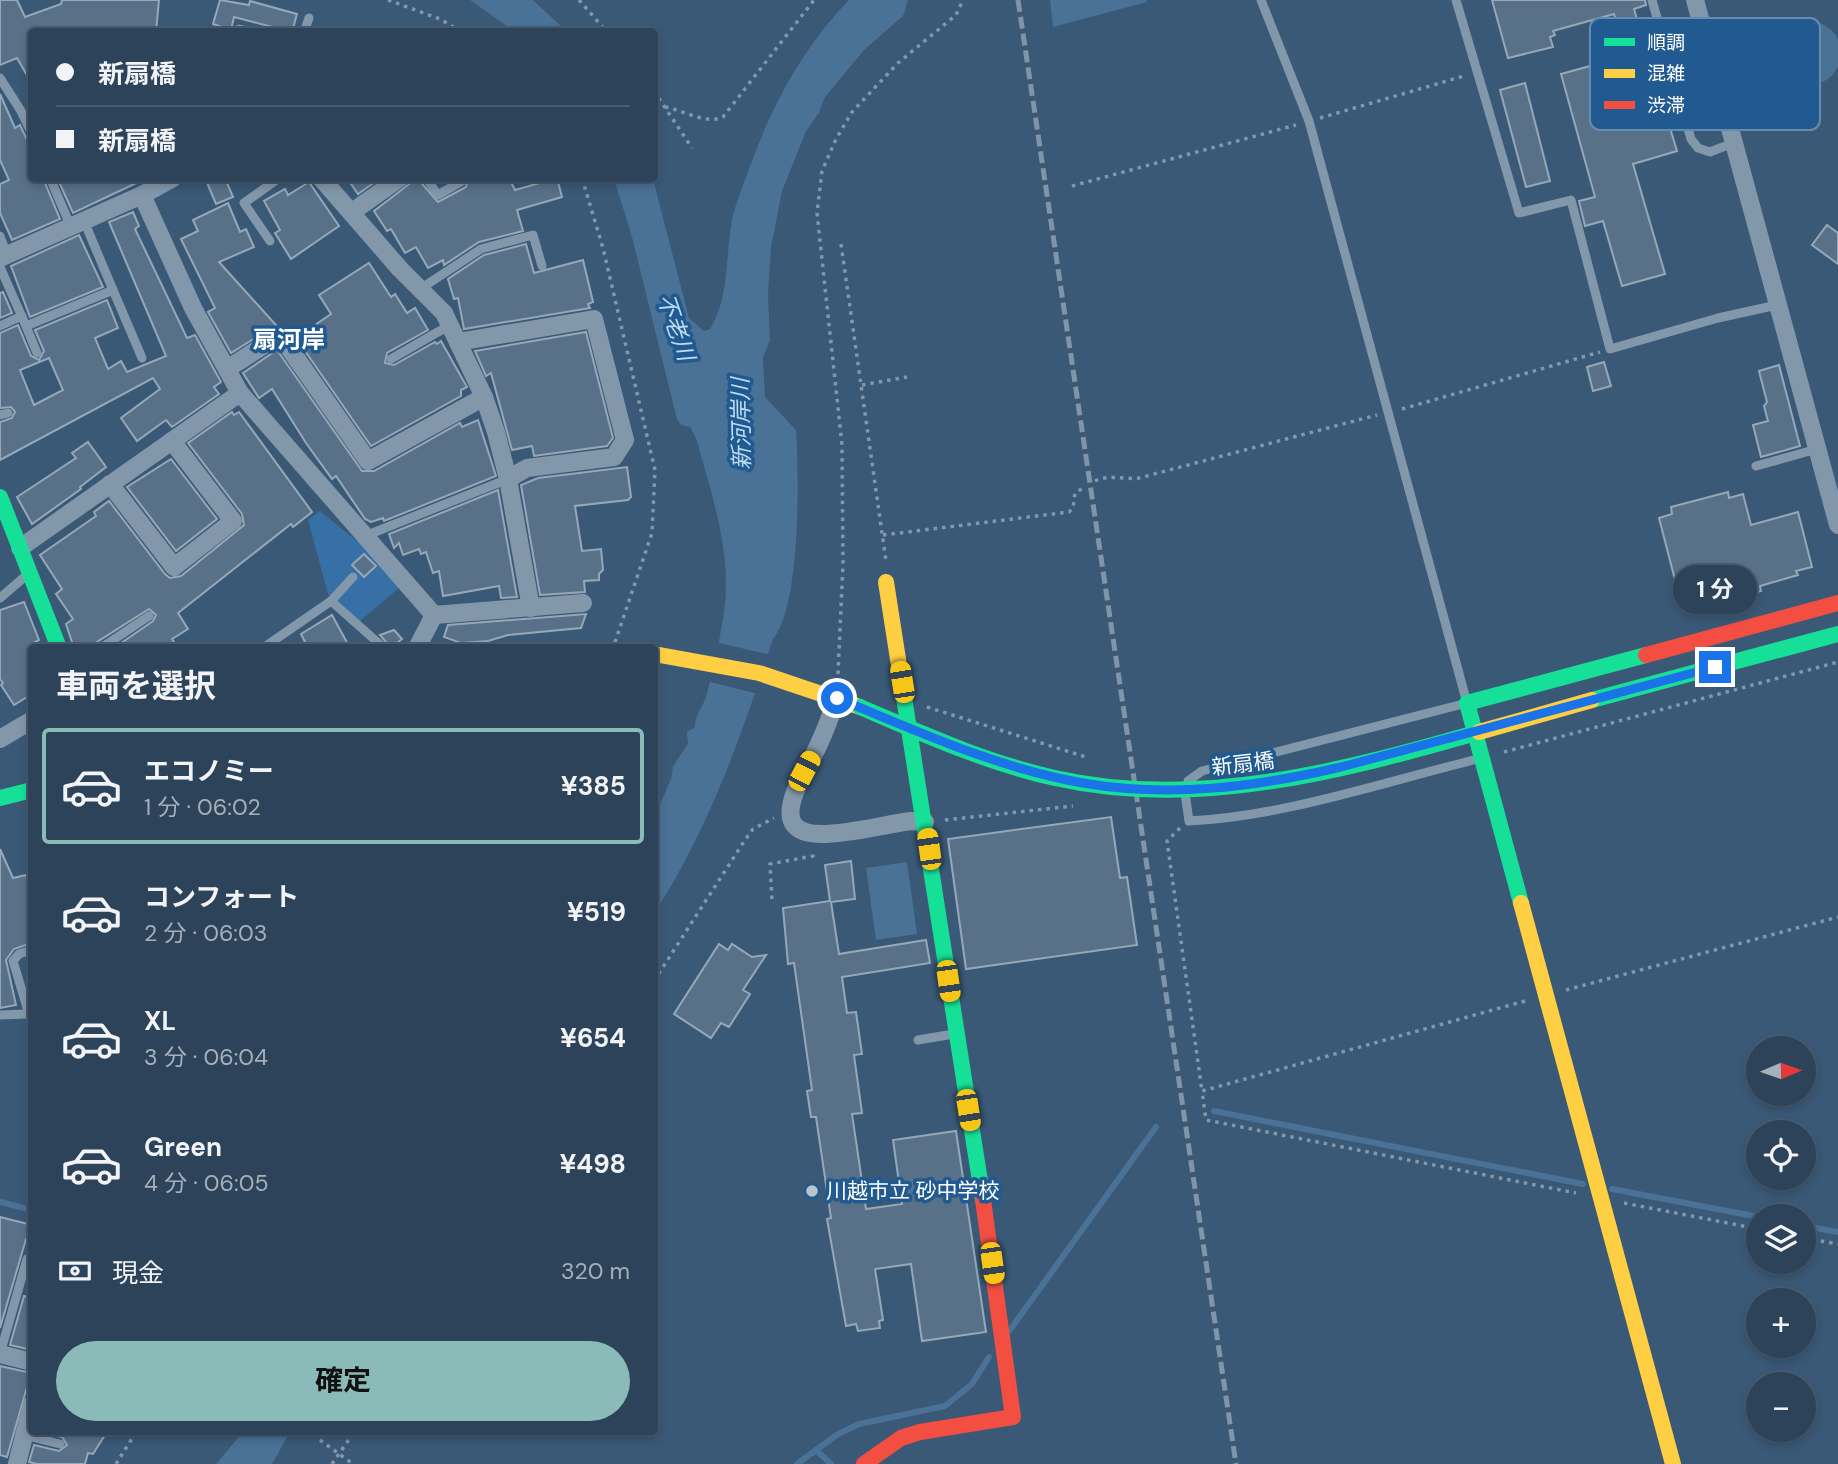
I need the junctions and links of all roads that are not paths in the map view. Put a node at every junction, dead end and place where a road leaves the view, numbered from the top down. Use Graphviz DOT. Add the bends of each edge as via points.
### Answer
graph roads {
  1 [pos="1261,0"];
  2 [pos="1456,0"];
  3 [pos="1653,0"];
  4 [pos="1695,0"];
  5 [pos="309,18"];
  6 [pos="1658,18"];
  7 [pos="1700,18"];
  8 [pos="305,28"];
  9 [pos="0,78"];
  10 [pos="28,125"];
  11 [pos="1689,130"];
  12 [pos="1730,130"];
  13 [pos="1733,143"];
  14 [pos="52,182"];
  15 [pos="165,182"];
  16 [pos="273,182"];
  17 [pos="325,182"];
  18 [pos="394,182"];
  19 [pos="429,182"];
  20 [pos="460,182"];
  21 [pos="142,195"];
  22 [pos="352,212"];
  23 [pos="78,224"];
  24 [pos="0,236"];
  25 [pos="270,241"];
  26 [pos="2,260"];
  27 [pos="542,265"];
  28 [pos="420,289"];
  29 [pos="113,290"];
  30 [pos="1777,306"];
  31 [pos="22,316"];
  32 [pos="0,326"];
  33 [pos="26,326"];
  34 [pos="454,333"];
  35 [pos="37,353"];
  36 [pos="142,358"];
  37 [pos="391,359"];
  38 [pos="228,369"];
  39 [pos="240,393"];
  40 [pos="484,397"];
  41 [pos="172,441"];
  42 [pos="1817,449"];
  43 [pos="1756,466"];
  44 [pos="508,479"];
  45 [pos="110,484"];
  46 [pos="0,498"];
  47 [pos="1838,525"];
  48 [pos="363,537"];
  49 [pos="13,539"];
  50 [pos="30,573"];
  51 [pos="353,577"];
  52 [pos="886,582"];
  53 [pos="0,598"];
  54 [pos="331,601"];
  55 [pos="583,603"];
  56 [pos="1838,603"];
  57 [pos="531,608"];
  58 [pos="434,615"];
  59 [pos="149,616"];
  60 [pos="1838,634"];
  61 [pos="57,644"];
  62 [pos="107,644"];
  63 [pos="268,644"];
  64 [pos="379,644"];
  65 [pos="418,644"];
  66 [pos="658,655"];
  67 [pos="836,690"];
  68 [pos="1467,703"];
  69 [pos="28,722"];
  70 [pos="0,739"];
  71 [pos="1482,758"];
  72 [pos="28,790"];
  73 [pos="0,799"];
  74 [pos="925,822"];
  75 [pos="28,951"];
  76 [pos="27,1013"];
  77 [pos="0,1015"];
  78 [pos="956,1034"];
  79 [pos="918,1040"];
  80 [pos="27,1259"];
  81 [pos="0,1354"];
  82 [pos="28,1361"];
  83 [pos="28,1420"];
  84 [pos="24,1435"];
  85 [pos="60,1444"];
  86 [pos="18,1464"];
  87 [pos="864,1464"];
  88 [pos="1673,1464"];
  1 -- 68 [label="lane" via="1309,121"];
  2 -- 30 [label="lane" via="1519,213 1571,200 1610,349"];
  3 -- 6 [label="lane"];
  4 -- 7 [label="street"];
  5 -- 8 [label="lane"];
  9 -- 10 [label="lane"];
  11 -- 13 [label="lane" via="1698,148 1710,152"];
  12 -- 13 [label="street"];
  13 -- 30 [label="street"];
  14 -- 23 [label="lane"];
  15 -- 21 [label="street"];
  16 -- 25 [label="lane" via="244,203"];
  17 -- 22 [label="street"];
  18 -- 22 [label="street"];
  19 -- 20 [label="lane" via="438,195"];
  21 -- 23 [label="street"];
  21 -- 38 [label="street" via="193,307"];
  22 -- 28 [label="street"];
  23 -- 26 [label="street"];
  23 -- 29 [label="lane"];
  24 -- 26 [label="lane"];
  26 -- 31 [label="lane"];
  27 -- 28 [label="lane" via="533,235 481,249"];
  28 -- 34 [label="street" via="444,313"];
  29 -- 33 [label="lane"];
  29 -- 36 [label="lane"];
  30 -- 42 [label="street"];
  31 -- 32 [label="lane"];
  31 -- 33 [label="lane"];
  33 -- 35 [label="lane"];
  34 -- 37 [label="lane"];
  34 -- 40 [label="street"];
  34 -- 44 [label="street" via="594,319 625,440 614,457 527,468"];
  38 -- 39 [label="street"];
  38 -- 40 [label="street" via="280,335 368,461"];
  39 -- 41 [label="street"];
  39 -- 48 [label="street"];
  40 -- 44 [label="street"];
  41 -- 45 [label="street"];
  41 -- 45 [label="street" via="233,521 174,567"];
  42 -- 43 [label="lane"];
  42 -- 47 [label="street"];
  44 -- 48 [label="lane"];
  44 -- 57 [label="street"];
  45 -- 49 [label="street"];
  46 -- 49 [label="street"];
  48 -- 58 [label="street"];
  49 -- 50 [label="street"];
  50 -- 53 [label="lane"];
  50 -- 61 [label="street"];
  51 -- 54 [label="lane"];
  52 -- 74 [label="street"];
  54 -- 63 [label="lane"];
  54 -- 64 [label="lane"];
  55 -- 57 [label="street"];
  56 -- 68 [label="street"];
  57 -- 58 [label="street"];
  58 -- 65 [label="street"];
  59 -- 62 [label="lane"];
  60 -- 67 [label="street, 新扇橋, bridge" via="1294,778 1194,791 1105,786 1032,771 948,744 860,707"];
  66 -- 67 [label="street, 新扇橋" via="722,663 807,687"];
  67 -- 74 [label="street" via="817,747 790,801 790,814 798,826 818,834"];
  68 -- 71 [label="street"];
  68 -- 71 [label="lane" via="1202,771 1184,783 1189,821 1312,800"];
  69 -- 70 [label="street"];
  71 -- 88 [label="street"];
  72 -- 73 [label="street"];
  74 -- 78 [label="street"];
  75 -- 76 [label="lane" via="13,961"];
  76 -- 77 [label="lane"];
  78 -- 79 [label="lane"];
  78 -- 87 [label="street" via="1013,1417 920,1432 901,1438"];
  80 -- 81 [label="lane"];
  81 -- 82 [label="street"];
  83 -- 84 [label="street"];
  84 -- 85 [label="lane"];
  84 -- 86 [label="street"];
}
